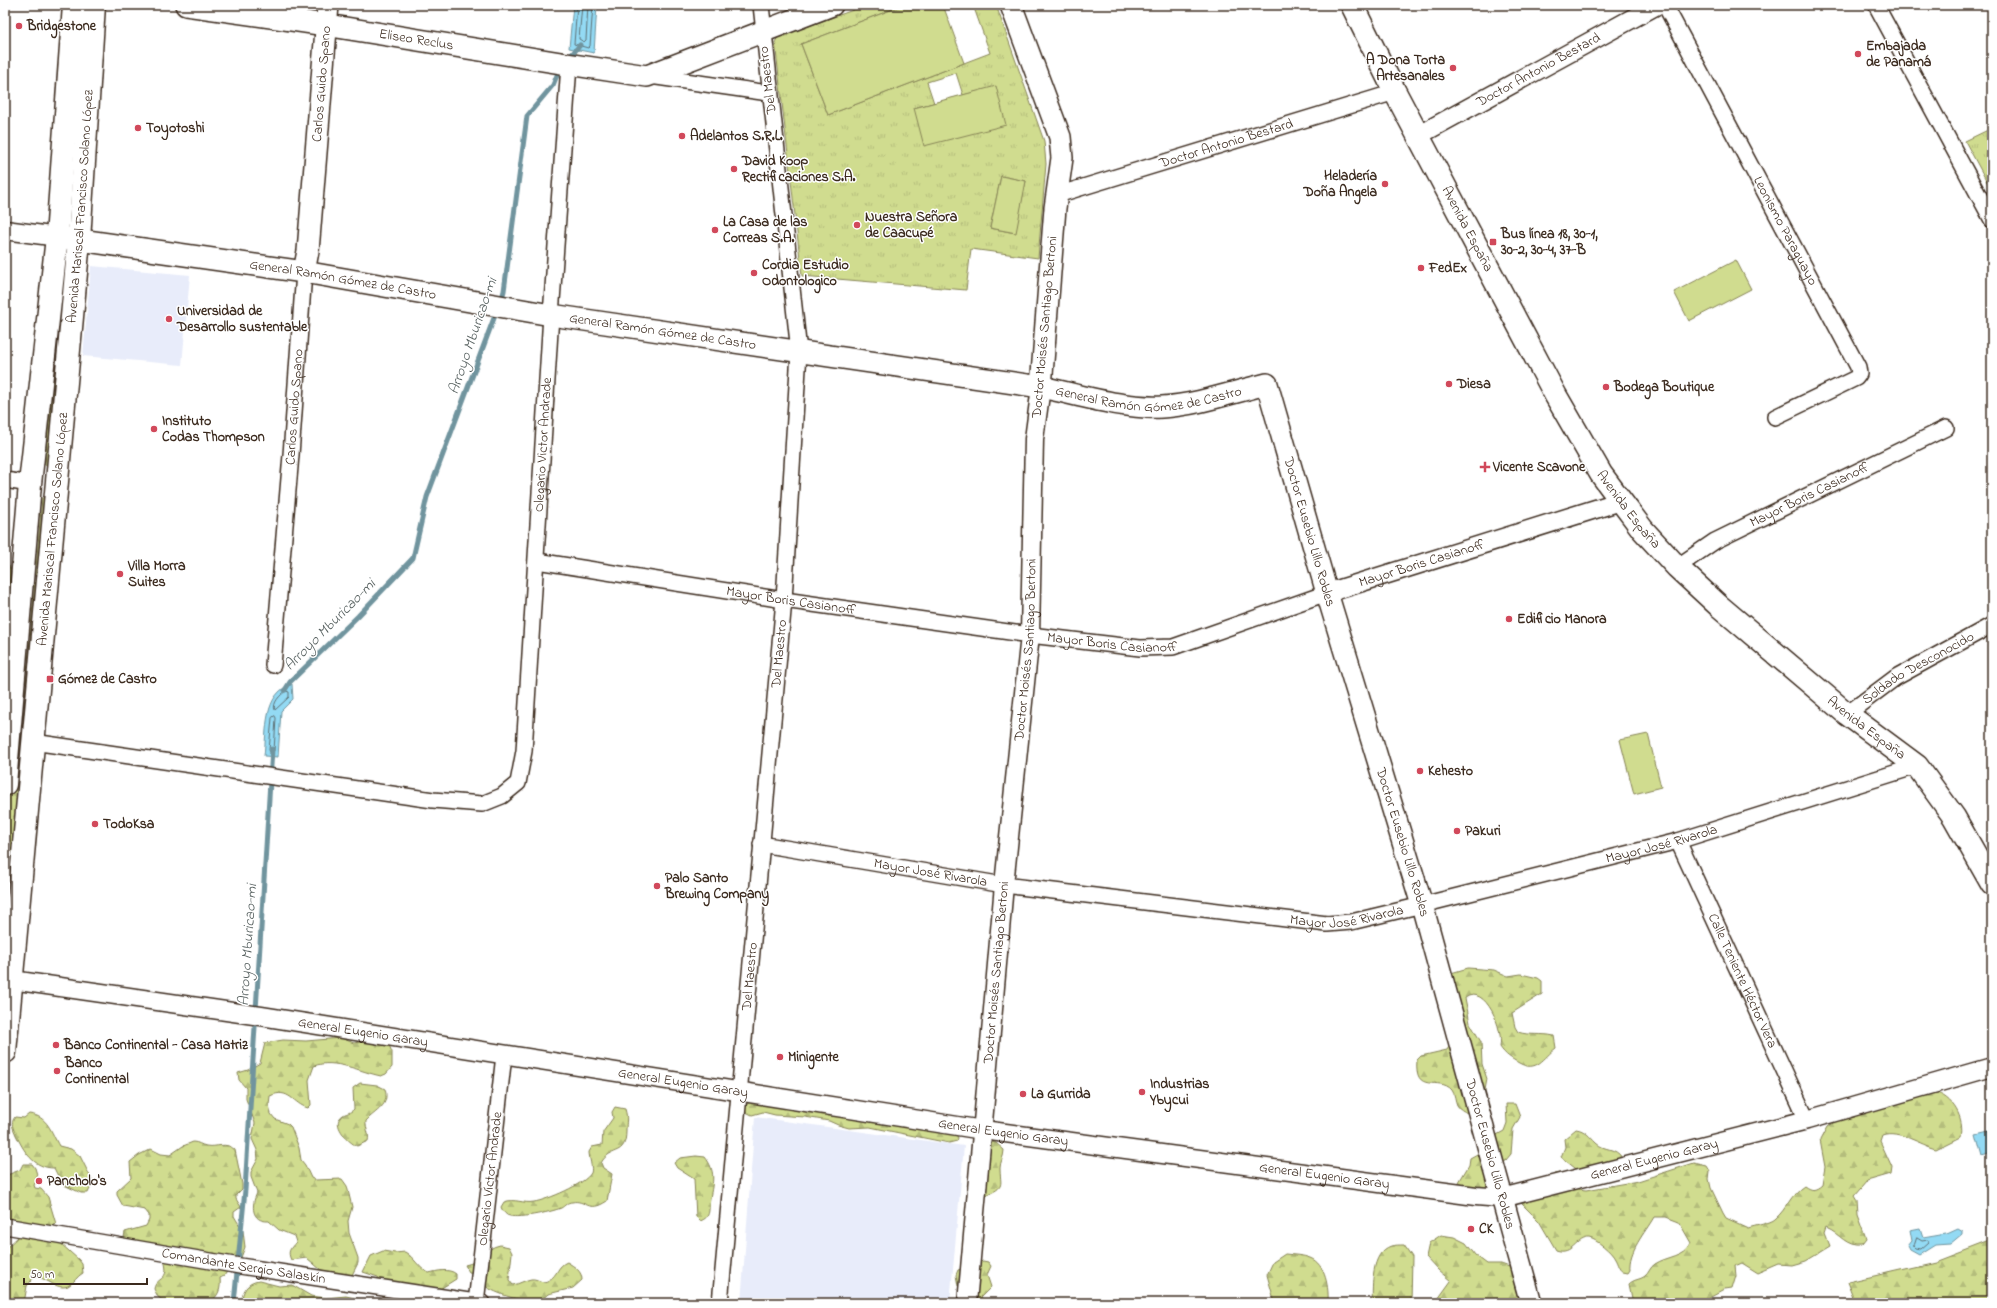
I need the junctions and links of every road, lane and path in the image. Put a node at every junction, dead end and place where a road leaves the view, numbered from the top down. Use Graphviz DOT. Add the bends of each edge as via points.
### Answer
graph roads {
  1 [pos="74,5"];
  2 [pos="94,5"];
  3 [pos="186,5"];
  4 [pos="761,5"];
  5 [pos="832,5"];
  6 [pos="1011,5"];
  7 [pos="1352,5"];
  8 [pos="1657,5"];
  9 [pos="1665,5"];
  10 [pos="1876,5"];
  11 [pos="327,15"];
  12 [pos="762,31"];
  13 [pos="568,64"];
  14 [pos="647,76"];
  15 [pos="1395,92"];
  16 [pos="769,93"];
  17 [pos="1418,135"];
  18 [pos="1057,194"];
  19 [pos="1992,220"];
  20 [pos="5,230"];
  21 [pos="67,239"];
  22 [pos="304,272"];
  23 [pos="551,315"];
  24 [pos="799,352"];
  25 [pos="1267,384"];
  26 [pos="1041,387"];
  27 [pos="1775,417"];
  28 [pos="1946,428"];
  29 [pos="5,480"];
  30 [pos="30,484"];
  31 [pos="1621,501"];
  32 [pos="537,561"];
  33 [pos="1677,567"];
  34 [pos="1327,593"];
  35 [pos="784,600"];
  36 [pos="1992,625"];
  37 [pos="1030,635"];
  38 [pos="273,665"];
  39 [pos="1847,714"];
  40 [pos="7,726"];
  41 [pos="33,742"];
  42 [pos="1917,766"];
  43 [pos="5,784"];
  44 [pos="1678,841"];
  45 [pos="762,844"];
  46 [pos="1004,884"];
  47 [pos="1992,884"];
  48 [pos="1422,905"];
  49 [pos="8,979"];
  50 [pos="5,1052"];
  51 [pos="504,1055"];
  52 [pos="1992,1067"];
  53 [pos="740,1090"];
  54 [pos="1807,1120"];
  55 [pos="983,1130"];
  56 [pos="1502,1198"];
  57 [pos="5,1226"];
  58 [pos="478,1303"];
  59 [pos="720,1303"];
  60 [pos="967,1303"];
  61 [pos="1531,1303"];
  1 -- 21 [label="main road, Avenida Mariscal Francisco Solano López"];
  2 -- 21 [label="main road, Avenida Mariscal Francisco Solano López"];
  3 -- 11 [label="main road, Eliseo Reclus"];
  4 -- 12 [label="street, Del Maestro"];
  5 -- 12 [label="main road, Eliseo Reclus"];
  6 -- 18 [label="main road, Doctor Moisés Santiago Bertoni" via="1060,137 1062,158"];
  7 -- 15 [label="main road, Avenida España"];
  8 -- 17 [label="street, Doctor Antonio Bestard"];
  9 -- 27 [label="street, Leonismo Paraguayo" via="1858,368 1859,374 1856,378"];
  10 -- 19 [label="street"];
  11 -- 13 [label="main road, Eliseo Reclus"];
  11 -- 22 [label="main road, Carlos Guido Spano" via="308,252"];
  12 -- 14 [label="main road, Eliseo Reclus"];
  12 -- 16 [label="street, Del Maestro"];
  13 -- 14 [label="main road, Eliseo Reclus"];
  13 -- 23 [label="street, Olegario Victor Andrade"];
  14 -- 16 [label="street, Eliseo Reclus"];
  15 -- 17 [label="main road, Avenida España"];
  15 -- 18 [label="street, Doctor Antonio Bestard"];
  16 -- 24 [label="street, Del Maestro"];
  17 -- 31 [label="main road, Avenida España" via="1556,396"];
  18 -- 26 [label="main road, Doctor Moisés Santiago Bertoni"];
  20 -- 21 [label="street"];
  21 -- 22 [label="main road, General Ramón Gómez de Castro"];
  21 -- 30 [label="main road, Avenida Mariscal Francisco Solano López"];
  21 -- 41 [label="main road, Avenida Mariscal Francisco Solano López"];
  22 -- 23 [label="main road, General Ramón Gómez de Castro"];
  22 -- 38 [label="street, Carlos Guido Spano" via="291,463"];
  23 -- 24 [label="main road, General Ramón Gómez de Castro"];
  23 -- 32 [label="street, Olegario Victor Andrade"];
  24 -- 26 [label="main road, General Ramón Gómez de Castro"];
  24 -- 35 [label="street, Del Maestro"];
  25 -- 26 [label="main road, General Ramón Gómez de Castro" via="1180,405 1161,407 1117,404"];
  25 -- 34 [label="main road, Doctor Eusebio Lillo Robles"];
  26 -- 37 [label="street, Doctor Moisés Santiago Bertoni" via="1034,439"];
  28 -- 33 [label="street, Mayor Boris Casianoff" via="1714,541"];
  29 -- 30 [label="street"];
  30 -- 40 [label="main road, Avenida Mariscal Francisco Solano López"];
  31 -- 33 [label="main road, Avenida España"];
  31 -- 34 [label="street, Mayor Boris Casianoff"];
  32 -- 35 [label="street, Mayor Boris Casianoff"];
  32 -- 41 [label="street, Olegario Victor Andrade" via="524,751 518,783 502,796 482,804 433,800"];
  33 -- 39 [label="main road, Avenida España"];
  34 -- 37 [label="street, Mayor Boris Casianoff" via="1173,647 1140,648"];
  34 -- 48 [label="main road, Doctor Eusebio Lillo Robles"];
  35 -- 37 [label="street, Mayor Boris Casianoff"];
  35 -- 45 [label="street, Del Maestro"];
  36 -- 39 [label="street, Soldado Desconocido" via="1895,678"];
  37 -- 46 [label="street, Doctor Moisés Santiago Bertoni"];
  39 -- 42 [label="main road, Avenida España"];
  40 -- 43 [label="main road, Avenida Mariscal Francisco Solano López"];
  41 -- 49 [label="main road, Avenida Mariscal Francisco Solano López"];
  42 -- 44 [label="street, Mayor José Rivarola"];
  42 -- 47 [label="main road, Avenida España" via="1954,817"];
  44 -- 48 [label="street, Mayor José Rivarola"];
  44 -- 54 [label="street, Calle Teniente Héctor Vera"];
  45 -- 46 [label="street, Mayor José Rivarola"];
  45 -- 53 [label="street, Del Maestro"];
  46 -- 48 [label="street, Mayor José Rivarola" via="1326,924 1351,922"];
  46 -- 55 [label="street, Doctor Moisés Santiago Bertoni"];
  48 -- 56 [label="main road, Doctor Eusebio Lillo Robles"];
  49 -- 50 [label="main road, Avenida Mariscal Francisco Solano López"];
  49 -- 51 [label="street, General Eugenio Garay"];
  51 -- 53 [label="street, General Eugenio Garay"];
  51 -- 58 [label="street, Olegario Víctor Andrade"];
  52 -- 54 [label="street, General Eugenio Garay"];
  53 -- 55 [label="street, General Eugenio Garay"];
  53 -- 59 [label="street, Del Maestro"];
  54 -- 56 [label="street, General Eugenio Garay"];
  55 -- 56 [label="street, General Eugenio Garay"];
  55 -- 60 [label="street, Doctor Moisés Santiago Bertoni"];
  56 -- 61 [label="main road, Doctor Eusebio Lillo Robles"];
  57 -- 58 [label="street, Comandante Sergio Salaskín"];
}
